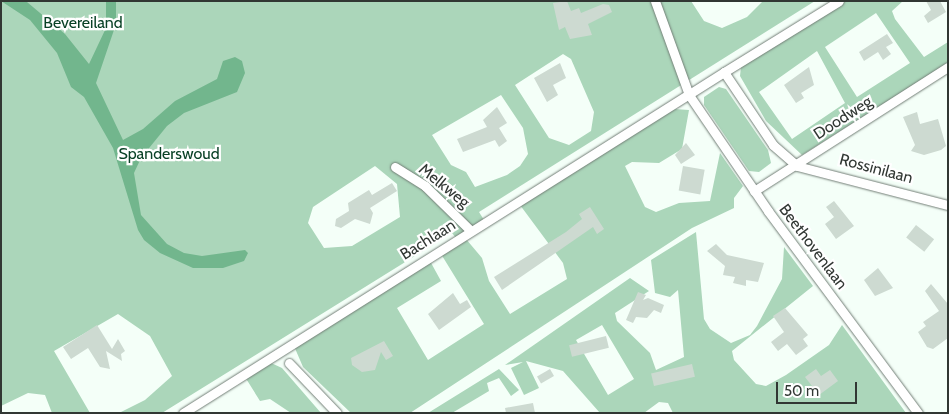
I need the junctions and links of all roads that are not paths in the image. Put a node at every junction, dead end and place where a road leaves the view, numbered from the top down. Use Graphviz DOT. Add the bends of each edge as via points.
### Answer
graph roads {
  1 [pos="655,1"];
  2 [pos="838,1"];
  3 [pos="948,67"];
  4 [pos="724,72"];
  5 [pos="689,95"];
  6 [pos="797,166"];
  7 [pos="395,167"];
  8 [pos="754,191"];
  9 [pos="948,204"];
  10 [pos="471,231"];
  11 [pos="289,363"];
  12 [pos="183,413"];
  13 [pos="337,413"];
  14 [pos="918,413"];
  1 -- 5 [label="street, Beethovenlaan"];
  2 -- 4 [label="street"];
  3 -- 6 [label="street, Doodweg"];
  4 -- 5 [label="street"];
  4 -- 6 [label="street" via="774,146"];
  5 -- 8 [label="street, Beethovenlaan"];
  5 -- 10 [label="street, Bachlaan"];
  6 -- 8 [label="street, Doodweg"];
  6 -- 9 [label="street, Rossinilaan"];
  7 -- 10 [label="street, Melkweg" via="433,192"];
  8 -- 14 [label="street, Beethovenlaan"];
  10 -- 12 [label="street, Bachlaan"];
  11 -- 13 [label="street"];
}
